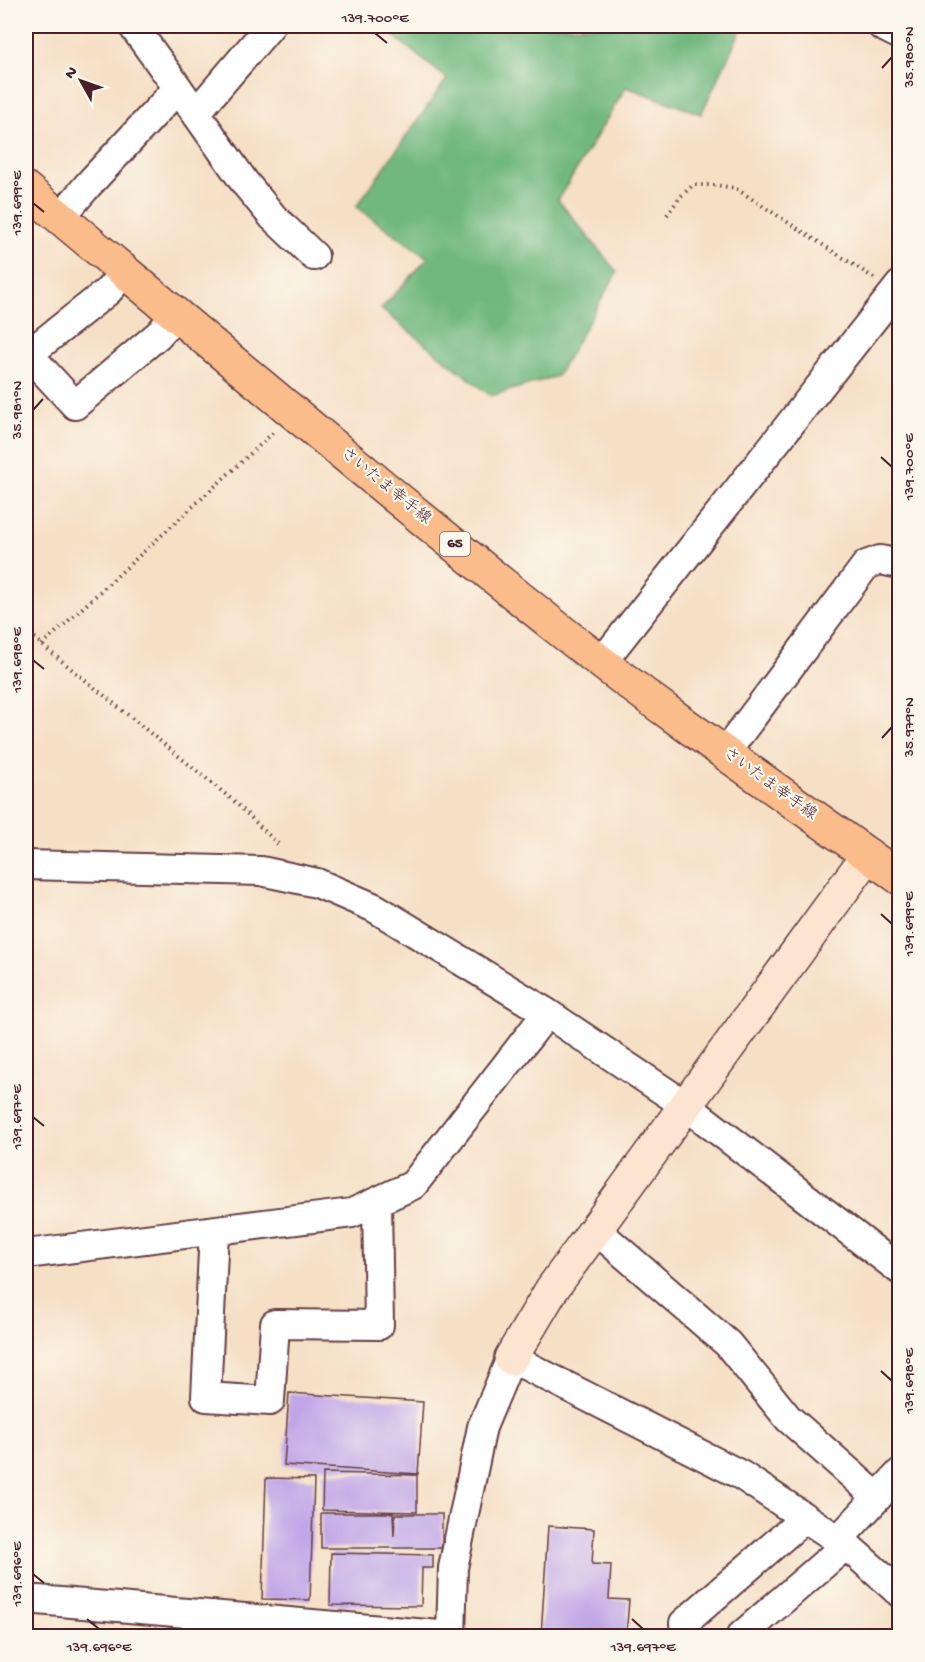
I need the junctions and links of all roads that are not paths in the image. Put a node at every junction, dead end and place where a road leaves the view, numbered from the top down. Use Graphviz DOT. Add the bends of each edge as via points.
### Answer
graph roads {
  1 [pos="133,26"];
  2 [pos="270,26"];
  3 [pos="882,26"];
  4 [pos="900,34"];
  5 [pos="178,88"];
  6 [pos="196,113"];
  7 [pos="26,189"];
  8 [pos="60,218"];
  9 [pos="314,256"];
  10 [pos="124,272"];
  11 [pos="897,288"];
  12 [pos="176,315"];
  13 [pos="27,355"];
  14 [pos="900,564"];
  15 [pos="602,662"];
  16 [pos="725,753"];
  17 [pos="868,855"];
  18 [pos="26,865"];
  19 [pos="900,878"];
  20 [pos="547,1013"];
  21 [pos="685,1105"];
  22 [pos="377,1202"];
  23 [pos="595,1229"];
  24 [pos="214,1231"];
  25 [pos="26,1254"];
  26 [pos="900,1270"];
  27 [pos="511,1358"];
  28 [pos="900,1473"];
  29 [pos="877,1497"];
  30 [pos="805,1518"];
  31 [pos="842,1543"];
  32 [pos="900,1593"];
  33 [pos="26,1599"];
  34 [pos="451,1636"];
  35 [pos="685,1636"];
  36 [pos="741,1636"];
  1 -- 5 [label="street"];
  2 -- 6 [label="street"];
  3 -- 4 [label="street"];
  5 -- 6 [label="street"];
  5 -- 8 [label="street"];
  6 -- 9 [label="street" via="273,217"];
  7 -- 8 [label="main road, さいたま幸手線 / 65"];
  8 -- 10 [label="main road, さいたま幸手線 / 65"];
  10 -- 12 [label="main road, さいたま幸手線 / 65"];
  10 -- 13 [label="street" via="108,291"];
  11 -- 15 [label="street"];
  12 -- 13 [label="street" via="75,405"];
  12 -- 15 [label="main road, さいたま幸手線 / 65"];
  14 -- 16 [label="street" via="880,560 867,565"];
  15 -- 16 [label="main road, さいたま幸手線 / 65"];
  16 -- 17 [label="main road, さいたま幸手線 / 65"];
  17 -- 19 [label="main road, さいたま幸手線 / 65"];
  17 -- 21 [label="street"];
  18 -- 20 [label="street" via="261,871 316,883 375,908"];
  20 -- 21 [label="street"];
  20 -- 22 [label="street" via="413,1185"];
  21 -- 23 [label="street"];
  21 -- 26 [label="street"];
  22 -- 24 [label="street" via="352,1213"];
  22 -- 24 [label="street" via="379,1325 275,1324 270,1401 206,1397"];
  23 -- 27 [label="street" via="552,1289"];
  23 -- 29 [label="street" via="728,1344 788,1418"];
  24 -- 25 [label="street"];
  27 -- 30 [label="street" via="741,1475"];
  27 -- 34 [label="street" via="482,1427 453,1568"];
  28 -- 29 [label="street"];
  29 -- 31 [label="street"];
  30 -- 31 [label="street"];
  30 -- 35 [label="street" via="684,1623"];
  31 -- 32 [label="street"];
  31 -- 36 [label="street"];
  33 -- 34 [label="street"];
}
